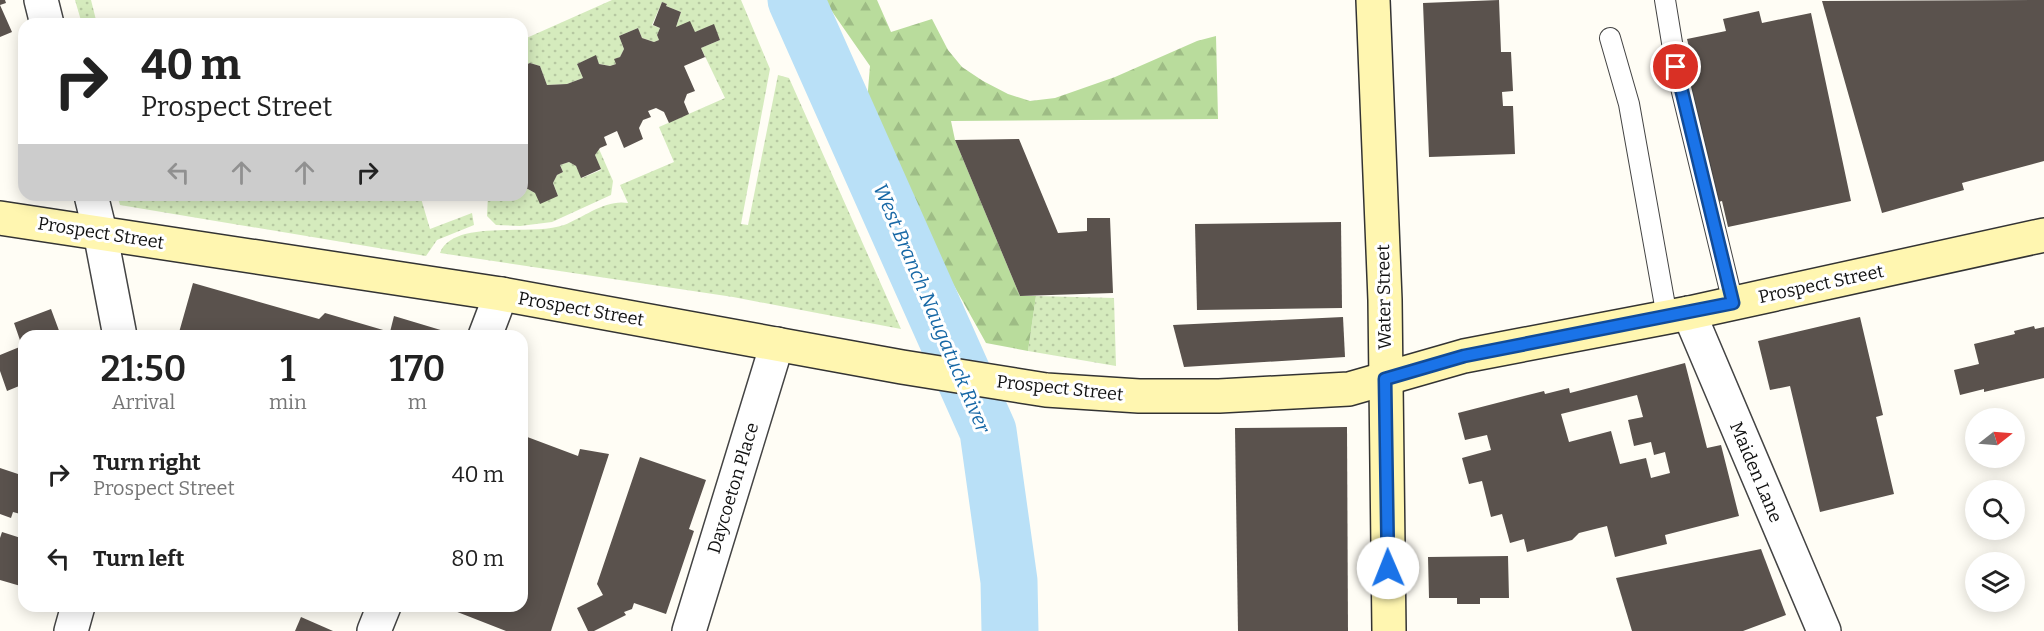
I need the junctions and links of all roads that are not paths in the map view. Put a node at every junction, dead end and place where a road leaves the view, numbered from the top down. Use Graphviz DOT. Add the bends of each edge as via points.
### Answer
graph roads {
  1 [pos="41,0"];
  2 [pos="1373,0"];
  3 [pos="1665,0"];
  4 [pos="46,18"];
  5 [pos="1610,38"];
  6 [pos="92,201"];
  7 [pos="0,218"];
  8 [pos="100,232"];
  9 [pos="2044,235"];
  10 [pos="501,294"];
  11 [pos="1733,303"];
  12 [pos="1678,315"];
  13 [pos="119,330"];
  14 [pos="487,330"];
  15 [pos="777,344"];
  16 [pos="1385,379"];
  17 [pos="76,612"];
  18 [pos="382,612"];
  19 [pos="71,631"];
  20 [pos="374,631"];
  21 [pos="689,631"];
  22 [pos="1389,631"];
  23 [pos="1824,631"];
  1 -- 4 [label="street"];
  2 -- 16 [label="main road, Water Street"];
  3 -- 11 [label="lane" via="1676,67"];
  5 -- 12 [label="lane"];
  6 -- 8 [label="street"];
  7 -- 8 [label="main road, Prospect Street"];
  8 -- 10 [label="main road, Prospect Street"];
  8 -- 13 [label="street"];
  9 -- 11 [label="main road, Prospect Street"];
  10 -- 14 [label="street"];
  10 -- 15 [label="main road, Prospect Street"];
  11 -- 12 [label="main road, Prospect Street"];
  12 -- 16 [label="main road, Prospect Street" via="1464,356"];
  12 -- 23 [label="street, Maiden Lane"];
  15 -- 16 [label="main road, Prospect Street" via="1046,390 1139,396 1349,389"];
  15 -- 21 [label="street, Daycoeton Place"];
  16 -- 22 [label="main road, Water Street"];
  17 -- 19 [label="street"];
  18 -- 20 [label="street"];
}
